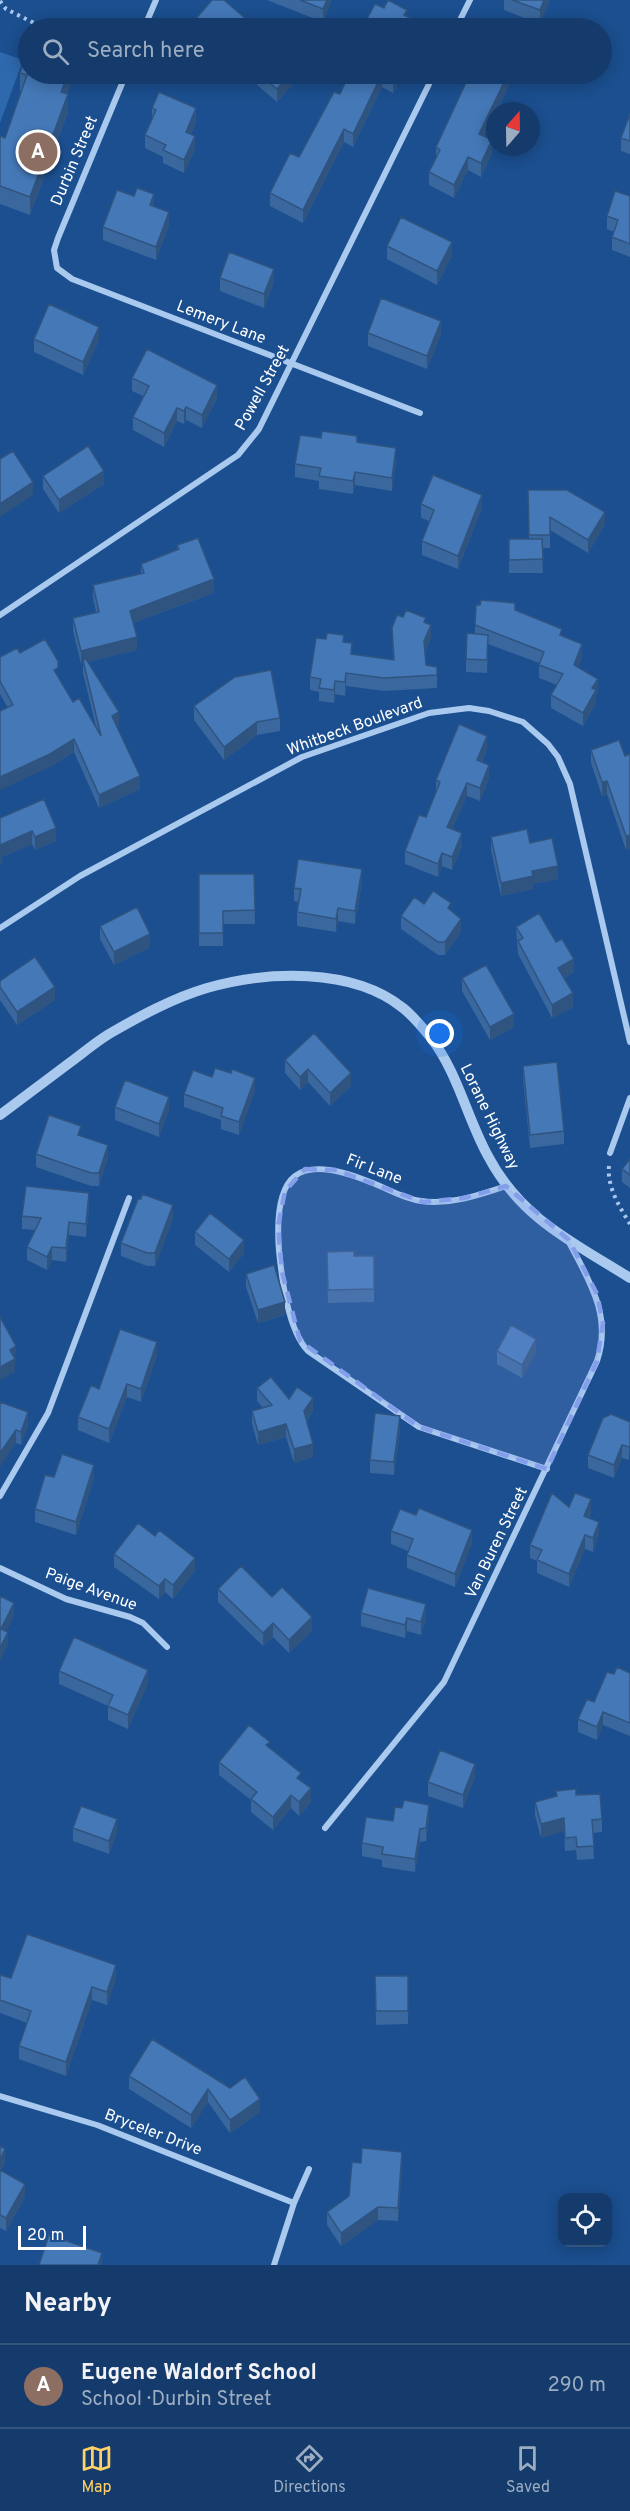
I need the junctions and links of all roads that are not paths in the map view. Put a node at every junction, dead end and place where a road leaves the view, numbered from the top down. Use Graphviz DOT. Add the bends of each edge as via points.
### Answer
graph roads {
  1 [pos="156,0"];
  2 [pos="470,0"];
  3 [pos="148,18"];
  4 [pos="461,18"];
  5 [pos="121,84"];
  6 [pos="429,84"];
  7 [pos="55,261"];
  8 [pos="292,365"];
  9 [pos="420,413"];
  10 [pos="0,615"];
  11 [pos="0,928"];
  12 [pos="630,1042"];
  13 [pos="630,1098"];
  14 [pos="0,1115"];
  15 [pos="610,1153"];
  16 [pos="506,1186"];
  17 [pos="129,1198"];
  18 [pos="569,1240"];
  19 [pos="630,1278"];
  20 [pos="547,1469"];
  21 [pos="0,1496"];
  22 [pos="0,1568"];
  23 [pos="167,1647"];
  24 [pos="325,1828"];
  25 [pos="0,2096"];
  26 [pos="309,2169"];
  27 [pos="294,2203"];
  28 [pos="274,2265"];
  1 -- 3 [label="street"];
  2 -- 4 [label="street"];
  5 -- 7 [label="street, Durbin Street" via="58,238"];
  6 -- 8 [label="street, Powell Street"];
  7 -- 8 [label="street, Lemery Lane" via="57,268 72,279"];
  8 -- 9 [label="street, Lemery Lane"];
  8 -- 10 [label="street, Powell Street" via="259,429 238,455"];
  11 -- 12 [label="street, Whitbeck Boulevard" via="80,876 302,757 429,713 469,708 489,711 523,722 536,731 565,770"];
  13 -- 15 [label="street"];
  14 -- 16 [label="street, Lorane Highway" via="107,1035 159,1007 206,988 243,980 319,976 381,994 404,1009 431,1039"];
  16 -- 18 [label="street, Lorane Highway" via="531,1214"];
  16 -- 20 [label="street, Fir Lane" via="464,1198 423,1202 336,1170 313,1167 297,1172 285,1191 278,1226 282,1272 292,1322 308,1351 419,1427"];
  17 -- 21 [label="street" via="48,1413"];
  18 -- 19 [label="street, Lorane Highway"];
  18 -- 20 [label="street, Van Buren Street" via="597,1294 603,1338 597,1361"];
  20 -- 24 [label="street, Van Buren Street" via="444,1682"];
  22 -- 23 [label="street, Paige Avenue" via="66,1599 130,1617"];
  25 -- 27 [label="street, Bryceler Drive" via="97,2125"];
  26 -- 27 [label="street"];
  27 -- 28 [label="street"];
}
